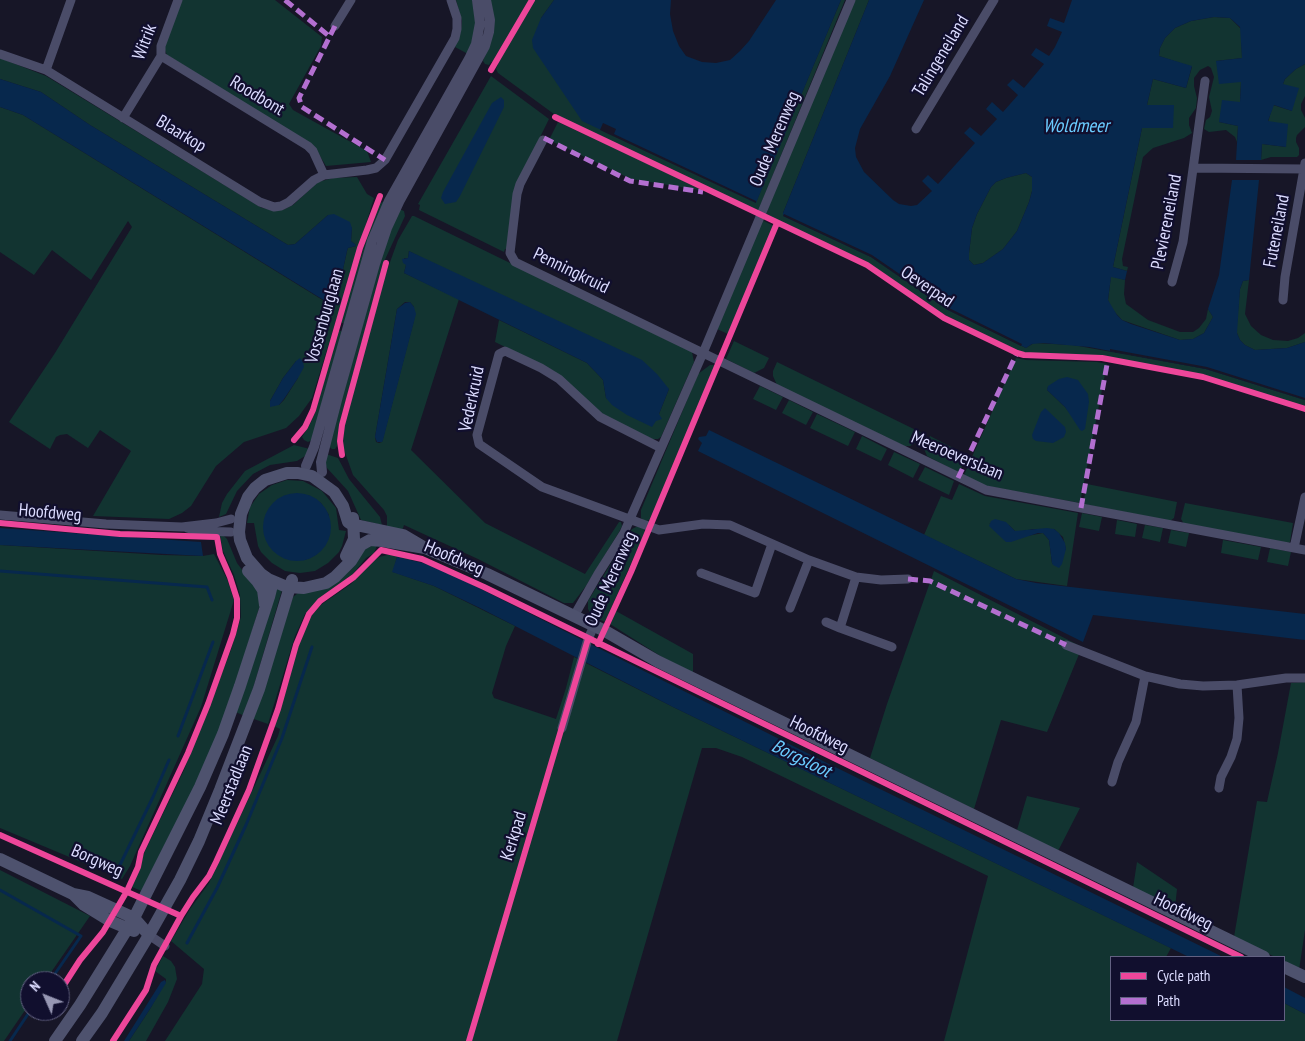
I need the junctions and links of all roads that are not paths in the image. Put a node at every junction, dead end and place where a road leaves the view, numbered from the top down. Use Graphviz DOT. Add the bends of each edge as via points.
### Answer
graph roads {
  1 [pos="71,0"];
  2 [pos="178,0"];
  3 [pos="351,0"];
  4 [pos="451,0"];
  5 [pos="477,0"];
  6 [pos="486,0"];
  7 [pos="851,0"];
  8 [pos="994,0"];
  9 [pos="335,26"];
  10 [pos="0,54"];
  11 [pos="161,56"];
  12 [pos="46,70"];
  13 [pos="1205,81"];
  14 [pos="123,118"];
  15 [pos="916,130"];
  16 [pos="543,140"];
  17 [pos="1305,163"];
  18 [pos="1194,168"];
  19 [pos="1259,169"];
  20 [pos="1305,169"];
  21 [pos="324,175"];
  22 [pos="1172,282"];
  23 [pos="1283,300"];
  24 [pos="702,353"];
  25 [pos="661,448"];
  26 [pos="303,470"];
  27 [pos="322,472"];
  28 [pos="1305,497"];
  29 [pos="0,515"];
  30 [pos="231,519"];
  31 [pos="630,519"];
  32 [pos="354,525"];
  33 [pos="182,527"];
  34 [pos="235,532"];
  35 [pos="772,544"];
  36 [pos="425,548"];
  37 [pos="1294,548"];
  38 [pos="1305,550"];
  39 [pos="808,560"];
  40 [pos="702,573"];
  41 [pos="856,577"];
  42 [pos="908,579"];
  43 [pos="262,580"];
  44 [pos="291,584"];
  45 [pos="790,608"];
  46 [pos="574,616"];
  47 [pos="826,622"];
  48 [pos="594,626"];
  49 [pos="840,628"];
  50 [pos="1066,645"];
  51 [pos="892,647"];
  52 [pos="1145,676"];
  53 [pos="1305,678"];
  54 [pos="1237,685"];
  55 [pos="562,728"];
  56 [pos="1112,782"];
  57 [pos="1219,788"];
  58 [pos="0,859"];
  59 [pos="73,894"];
  60 [pos="134,918"];
  61 [pos="127,929"];
  62 [pos="149,935"];
  63 [pos="165,946"];
  64 [pos="1262,956"];
  65 [pos="1285,967"];
  66 [pos="1305,977"];
  67 [pos="55,1041"];
  68 [pos="82,1041"];
  1 -- 12 [label="street"];
  2 -- 11 [label="street, Witrik" via="161,46"];
  3 -- 9 [label="street"];
  4 -- 21 [label="street, Blaarkop" via="458,18 455,38 385,160 376,168"];
  5 -- 26 [label="street, Vossenburglaan" via="480,23 476,44 389,201 372,241 314,447"];
  6 -- 27 [label="street, Vossenburglaan" via="490,20 485,46 387,228 336,405 321,462"];
  7 -- 24 [label="street, Oude Merenweg"];
  8 -- 15 [label="street, Talingeneiland"];
  10 -- 12 [label="street, Blaarkop"];
  11 -- 14 [label="street, Witrik"];
  11 -- 21 [label="street, Roodbont" via="308,146"];
  12 -- 14 [label="street, Blaarkop"];
  13 -- 18 [label="street, Pleviereneiland"];
  14 -- 21 [label="street, Blaarkop" via="260,202 274,207 289,202"];
  16 -- 24 [label="street, Penningkruid" via="517,194 511,257 515,262"];
  17 -- 20 [label="street, Futeneiland"];
  18 -- 19 [label="street, Pleviereneiland"];
  18 -- 22 [label="street, Pleviereneiland" via="1183,242"];
  19 -- 20 [label="street, Futeneiland"];
  20 -- 23 [label="street, Futeneiland"];
  24 -- 25 [label="street, Oude Merenweg"];
  24 -- 37 [label="street, Meeroeverslaan" via="986,490"];
  25 -- 31 [label="street, Oude Merenweg"];
  25 -- 31 [label="street, Vederkruid" via="600,417 559,379 541,368 505,350 498,354 477,435 480,444 542,487"];
  26 -- 27 [label="main road"];
  26 -- 30 [label="main road" via="280,467 257,477 240,495"];
  26 -- 32 [label="main road" via="334,492 348,522"];
  26 -- 34 [label="main road" via="265,480 255,488 242,507"];
  27 -- 32 [label="main road" via="345,495"];
  28 -- 37 [label="street"];
  29 -- 33 [label="street, Hoofdweg"];
  30 -- 33 [label="street, Hoofdweg"];
  30 -- 34 [label="main road"];
  31 -- 35 [label="street" via="659,530 704,524 730,525"];
  31 -- 46 [label="street, Oude Merenweg"];
  32 -- 36 [label="main road, Hoofdweg" via="403,535"];
  32 -- 44 [label="main road" via="354,539 341,563 319,578"];
  33 -- 34 [label="street, Hoofdweg" via="197,531"];
  34 -- 43 [label="main road" via="241,563"];
  34 -- 44 [label="main road" via="246,534 262,565"];
  35 -- 39 [label="street"];
  35 -- 40 [label="street" via="755,593"];
  36 -- 44 [label="main road, Hoofdweg" via="370,540 361,545 344,570 335,577 304,588"];
  36 -- 46 [label="main road, Hoofdweg"];
  37 -- 38 [label="street, Meeroeverslaan"];
  39 -- 41 [label="street"];
  39 -- 45 [label="street"];
  41 -- 42 [label="street"];
  41 -- 49 [label="street"];
  43 -- 44 [label="main road"];
  43 -- 60 [label="main road, Meerstadlaan" via="266,606 232,710 200,787"];
  44 -- 62 [label="main road, Meerstadlaan" via="259,689 220,790 180,880"];
  46 -- 48 [label="main road, Hoofdweg"];
  47 -- 49 [label="street"];
  48 -- 55 [label="street"];
  48 -- 64 [label="main road, Hoofdweg" via="657,661"];
  49 -- 51 [label="street"];
  50 -- 52 [label="street"];
  52 -- 54 [label="street" via="1180,684"];
  52 -- 56 [label="street" via="1136,722"];
  53 -- 54 [label="street"];
  54 -- 57 [label="street" via="1237,739"];
  58 -- 59 [label="main road, Borgweg"];
  59 -- 60 [label="main road, Borgweg"];
  59 -- 61 [label="main road, Borgweg" via="84,905"];
  60 -- 61 [label="main road, Meerstadlaan"];
  60 -- 62 [label="main road, Borgweg"];
  61 -- 62 [label="main road, Borgweg"];
  61 -- 67 [label="main road, Meerstadlaan"];
  62 -- 63 [label="street"];
  62 -- 68 [label="main road, Meerstadlaan"];
  65 -- 66 [label="main road"];
}
